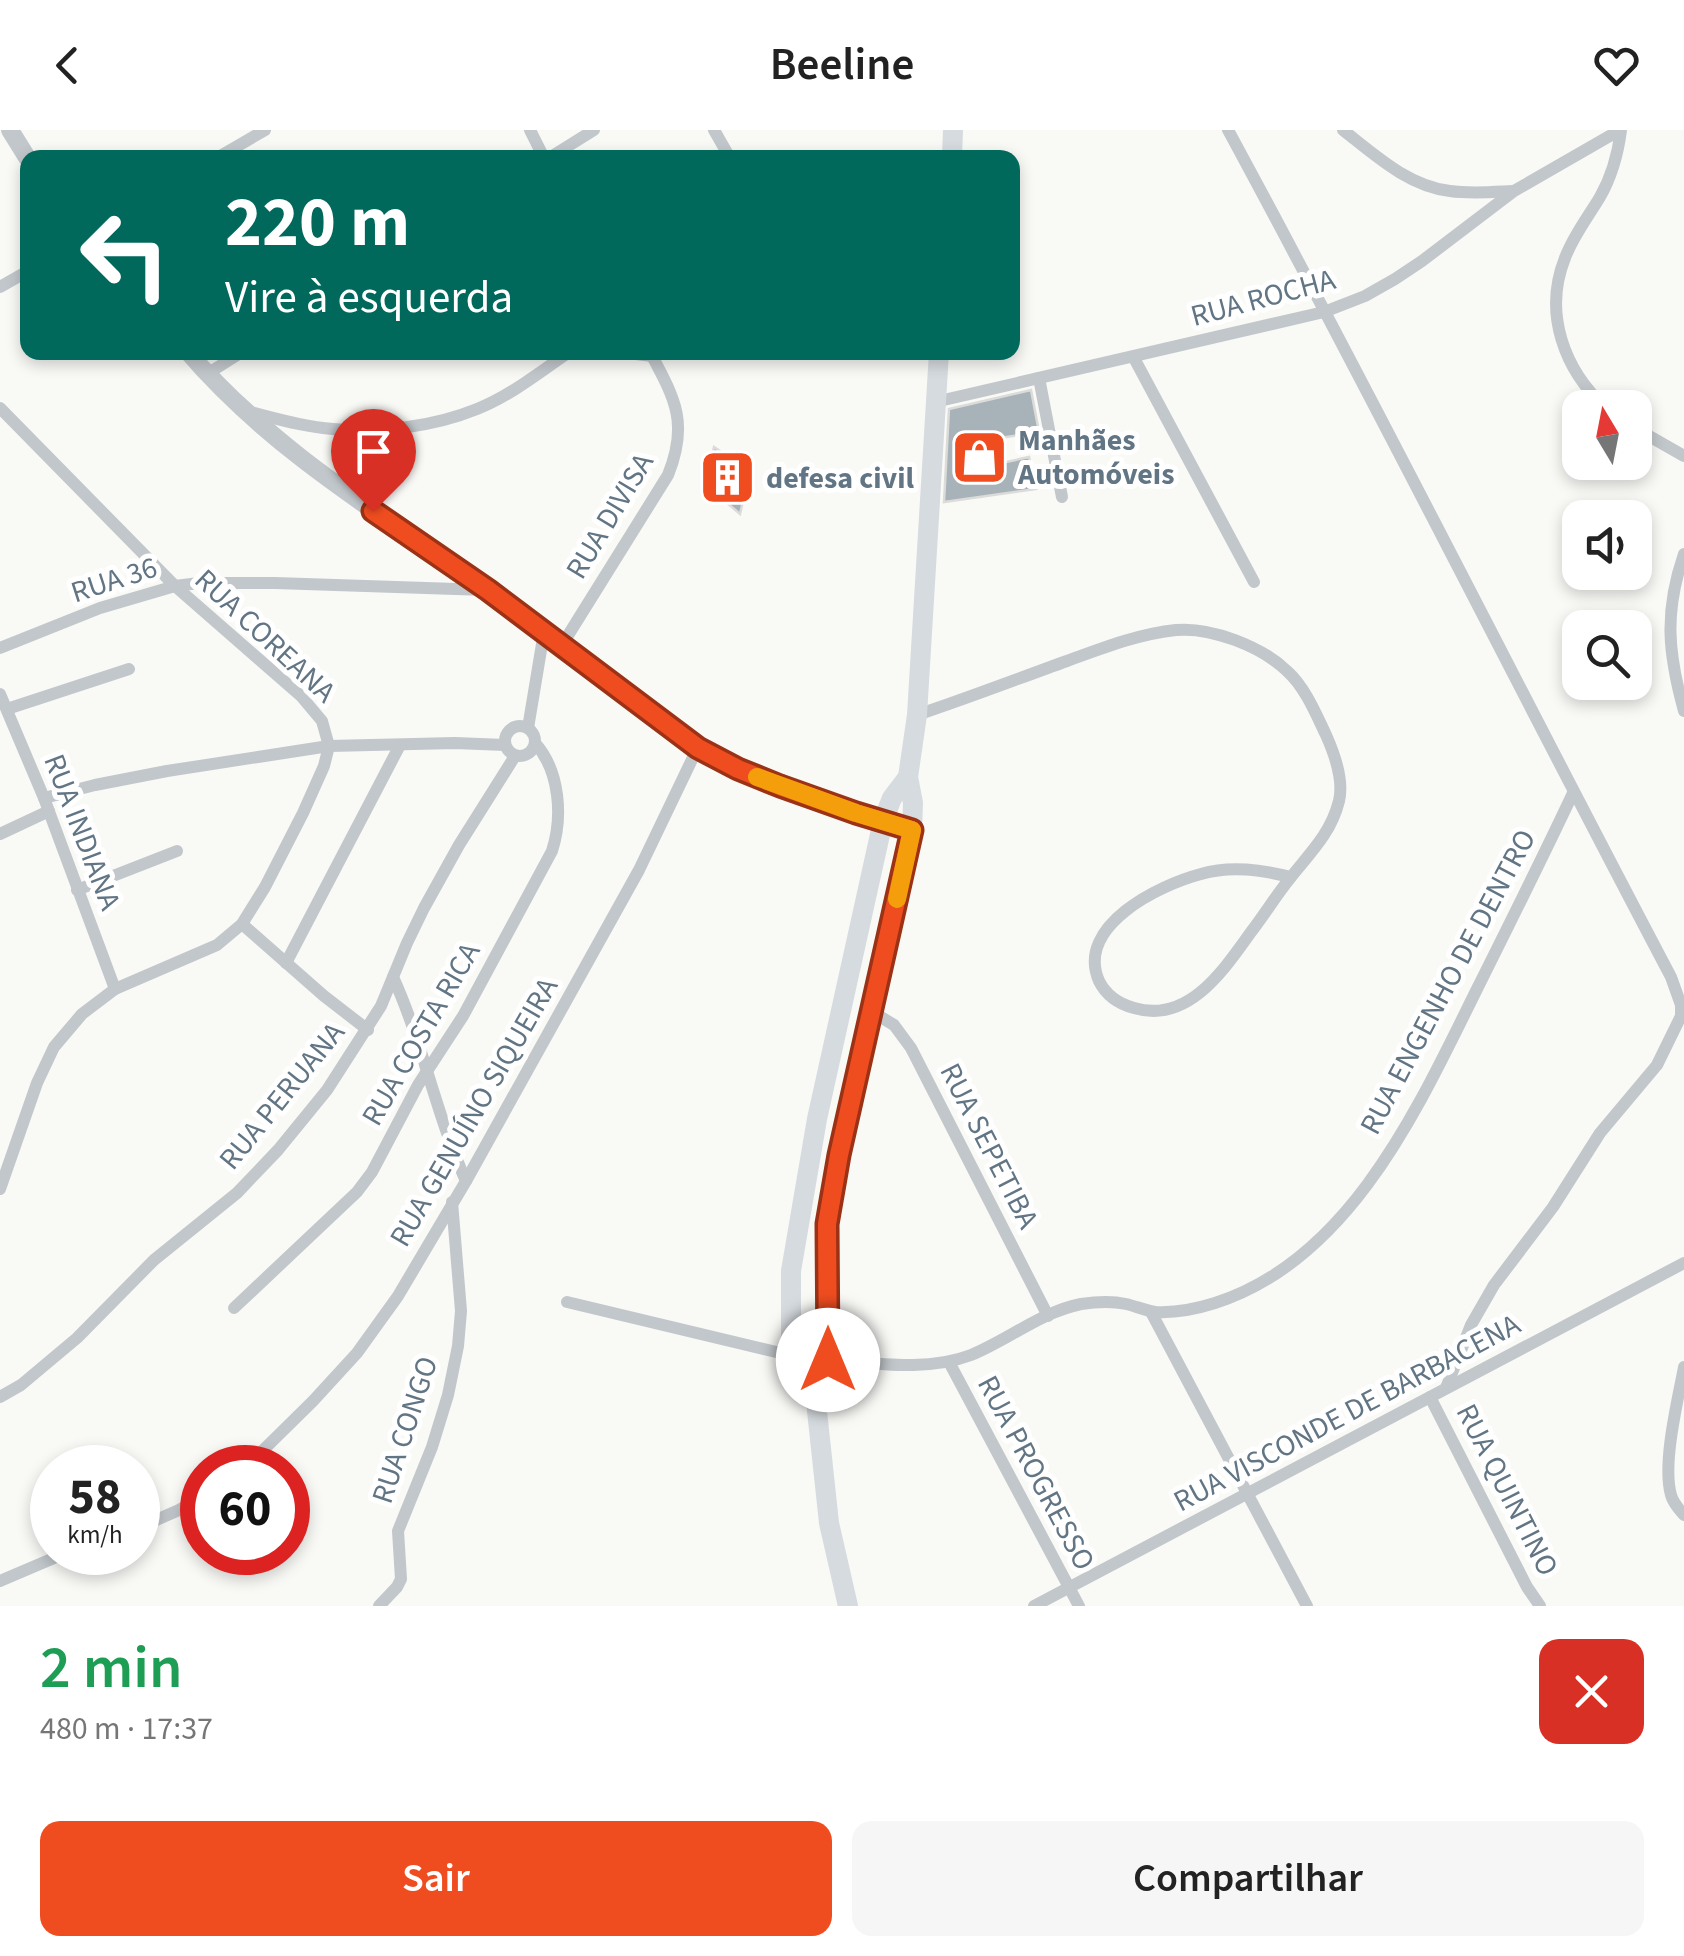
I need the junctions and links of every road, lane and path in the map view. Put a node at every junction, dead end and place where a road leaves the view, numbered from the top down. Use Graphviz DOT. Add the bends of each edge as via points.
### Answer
graph roads {
  1 [pos="266,130"];
  2 [pos="594,130"];
  3 [pos="1228,130"];
  4 [pos="1343,130"];
  5 [pos="1621,130"];
  6 [pos="230,150"];
  7 [pos="560,150"];
  8 [pos="1514,191"];
  9 [pos="1324,312"];
  10 [pos="1134,358"];
  11 [pos="195,360"];
  12 [pos="229,360"];
  13 [pos="557,360"];
  14 [pos="654,360"];
  15 [pos="939,360"];
  16 [pos="207,374"];
  17 [pos="1039,378"];
  18 [pos="1588,390"];
  19 [pos="936,402"];
  20 [pos="0,408"];
  21 [pos="243,410"];
  22 [pos="1652,438"];
  23 [pos="1684,456"];
  24 [pos="1062,497"];
  25 [pos="1684,554"];
  26 [pos="1254,582"];
  27 [pos="176,586"];
  28 [pos="488,590"];
  29 [pos="544,632"];
  30 [pos="562,646"];
  31 [pos="0,648"];
  32 [pos="129,669"];
  33 [pos="0,694"];
  34 [pos="7,709"];
  35 [pos="1684,711"];
  36 [pos="918,715"];
  37 [pos="528,728"];
  38 [pos="535,744"];
  39 [pos="400,745"];
  40 [pos="329,746"];
  41 [pos="698,748"];
  42 [pos="510,750"];
  43 [pos="908,777"];
  44 [pos="1574,793"];
  45 [pos="46,804"];
  46 [pos="884,822"];
  47 [pos="912,830"];
  48 [pos="0,834"];
  49 [pos="177,851"];
  50 [pos="1291,876"];
  51 [pos="77,890"];
  52 [pos="242,924"];
  53 [pos="286,963"];
  54 [pos="393,978"];
  55 [pos="848,984"];
  56 [pos="114,989"];
  57 [pos="872,1011"];
  58 [pos="1683,1015"];
  59 [pos="368,1030"];
  60 [pos="428,1071"];
  61 [pos="812,1148"];
  62 [pos="839,1155"];
  63 [pos="466,1181"];
  64 [pos="0,1189"];
  65 [pos="452,1201"];
  66 [pos="1684,1263"];
  67 [pos="568,1302"];
  68 [pos="234,1308"];
  69 [pos="1151,1312"];
  70 [pos="1048,1316"];
  71 [pos="793,1356"];
  72 [pos="828,1360"];
  73 [pos="949,1362"];
  74 [pos="1684,1366"];
  75 [pos="814,1384"];
  76 [pos="1446,1388"];
  77 [pos="0,1397"];
  78 [pos="1430,1397"];
  79 [pos="269,1445"];
  80 [pos="1248,1495"];
  81 [pos="1684,1515"];
  82 [pos="30,1569"];
  83 [pos="0,1582"];
  84 [pos="1069,1588"];
  85 [pos="379,1606"];
  86 [pos="848,1606"];
  87 [pos="1034,1606"];
  88 [pos="1079,1606"];
  89 [pos="1307,1606"];
  90 [pos="1540,1606"];
  1 -- 6 [label="street"];
  2 -- 7 [label="street"];
  3 -- 9 [label="street"];
  4 -- 8 [label="street" via="1427,185"];
  5 -- 8 [label="street, RUA ROCHA"];
  5 -- 18 [label="street" via="1609,178 1558,281 1559,332"];
  8 -- 9 [label="street, RUA ROCHA" via="1408,270"];
  9 -- 10 [label="street, RUA ROCHA"];
  9 -- 44 [label="street"];
  10 -- 17 [label="street, RUA ROCHA"];
  10 -- 26 [label="street"];
  11 -- 16 [label="street"];
  12 -- 16 [label="street"];
  13 -- 21 [label="street" via="497,400 445,420 334,429"];
  14 -- 30 [label="street, RUA DIVISA" via="681,433 673,464"];
  15 -- 19 [label="main road"];
  16 -- 21 [label="street"];
  17 -- 19 [label="street, RUA ROCHA"];
  17 -- 24 [label="street"];
  19 -- 36 [label="main road"];
  20 -- 27 [label="street, RUA COREANA"];
  21 -- 28 [label="street" via="344,492"];
  22 -- 23 [label="street"];
  25 -- 35 [label="street" via="1669,626"];
  27 -- 28 [label="street, RUA 36" via="275,582"];
  27 -- 31 [label="street, RUA 36"];
  27 -- 40 [label="street, RUA COREANA" via="301,696 322,721"];
  28 -- 29 [label="street"];
  29 -- 30 [label="street"];
  29 -- 37 [label="street"];
  30 -- 41 [label="street"];
  32 -- 34 [label="street"];
  33 -- 34 [label="street, RUA INDIANA"];
  34 -- 45 [label="street, RUA INDIANA"];
  36 -- 43 [label="main road"];
  36 -- 50 [label="street" via="1147,634 1211,632 1249,646 1288,671 1313,707 1339,770 1332,822"];
  37 -- 38 [label="street"];
  37 -- 42 [label="street" via="511,729"];
  38 -- 42 [label="street" via="528,754"];
  38 -- 60 [label="street, RUA COSTA RICA" via="557,798 552,851"];
  39 -- 40 [label="street"];
  39 -- 42 [label="street"];
  39 -- 53 [label="street"];
  40 -- 45 [label="street" via="94,785"];
  40 -- 52 [label="street, RUA COREANA" via="304,814"];
  41 -- 46 [label="street"];
  41 -- 63 [label="street, RUA GENUÍNO SIQUEIRA" via="639,870"];
  42 -- 54 [label="street, RUA PERUANA"];
  43 -- 46 [label="main road"];
  43 -- 47 [label="main road"];
  44 -- 58 [label="street" via="1671,977"];
  44 -- 69 [label="street, RUA ENGENHO DE DENTRO" via="1414,1112 1343,1214 1300,1258 1249,1290 1195,1309"];
  45 -- 48 [label="street"];
  45 -- 51 [label="street, RUA INDIANA"];
  46 -- 47 [label="street"];
  46 -- 55 [label="main road"];
  47 -- 57 [label="main road"];
  49 -- 51 [label="street"];
  50 -- 50 [label="street" via="1195,999 1150,1012 1113,999 1101,984 1096,945 1127,909 1162,888 1231,870"];
  51 -- 56 [label="street, RUA INDIANA"];
  52 -- 53 [label="street"];
  52 -- 56 [label="street, RUA COREANA" via="217,945"];
  53 -- 59 [label="street"];
  54 -- 59 [label="street, RUA PERUANA"];
  54 -- 60 [label="street"];
  55 -- 57 [label="main road"];
  55 -- 61 [label="main road"];
  56 -- 64 [label="street, RUA COREANA" via="54,1046"];
  57 -- 62 [label="main road"];
  57 -- 70 [label="street, RUA SEPETIBA" via="911,1048"];
  58 -- 76 [label="street" via="1656,1065 1494,1285"];
  59 -- 77 [label="street, RUA PERUANA" via="327,1090 237,1193 154,1260 77,1338"];
  60 -- 63 [label="street"];
  60 -- 68 [label="street, RUA COSTA RICA" via="357,1192"];
  61 -- 62 [label="main road"];
  61 -- 71 [label="main road" via="792,1271"];
  62 -- 72 [label="main road" via="827,1224"];
  63 -- 65 [label="street, RUA GENUÍNO SIQUEIRA"];
  65 -- 79 [label="street, RUA GENUÍNO SIQUEIRA" via="357,1353"];
  65 -- 85 [label="street, RUA CONGO" via="462,1312 458,1346 432,1448 398,1531 401,1579"];
  66 -- 76 [label="street, RUA VISCONDE DE BARBACENA"];
  67 -- 71 [label="street"];
  69 -- 70 [label="street, RUA ENGENHO DE DENTRO" via="1107,1302"];
  69 -- 80 [label="street"];
  70 -- 73 [label="street, RUA ENGENHO DE DENTRO"];
  71 -- 75 [label="main road"];
  72 -- 73 [label="street"];
  72 -- 75 [label="main road"];
  73 -- 84 [label="street, RUA PROGRESSO"];
  74 -- 81 [label="street" via="1668,1477"];
  75 -- 86 [label="main road" via="830,1523"];
  76 -- 78 [label="street, RUA VISCONDE DE BARBACENA"];
  78 -- 80 [label="street, RUA VISCONDE DE BARBACENA"];
  78 -- 90 [label="street, RUA QUINTINO"];
  80 -- 84 [label="street, RUA VISCONDE DE BARBACENA"];
  80 -- 89 [label="street"];
  82 -- 83 [label="street"];
  84 -- 87 [label="street, RUA VISCONDE DE BARBACENA"];
  84 -- 88 [label="street, RUA PROGRESSO"];
}
